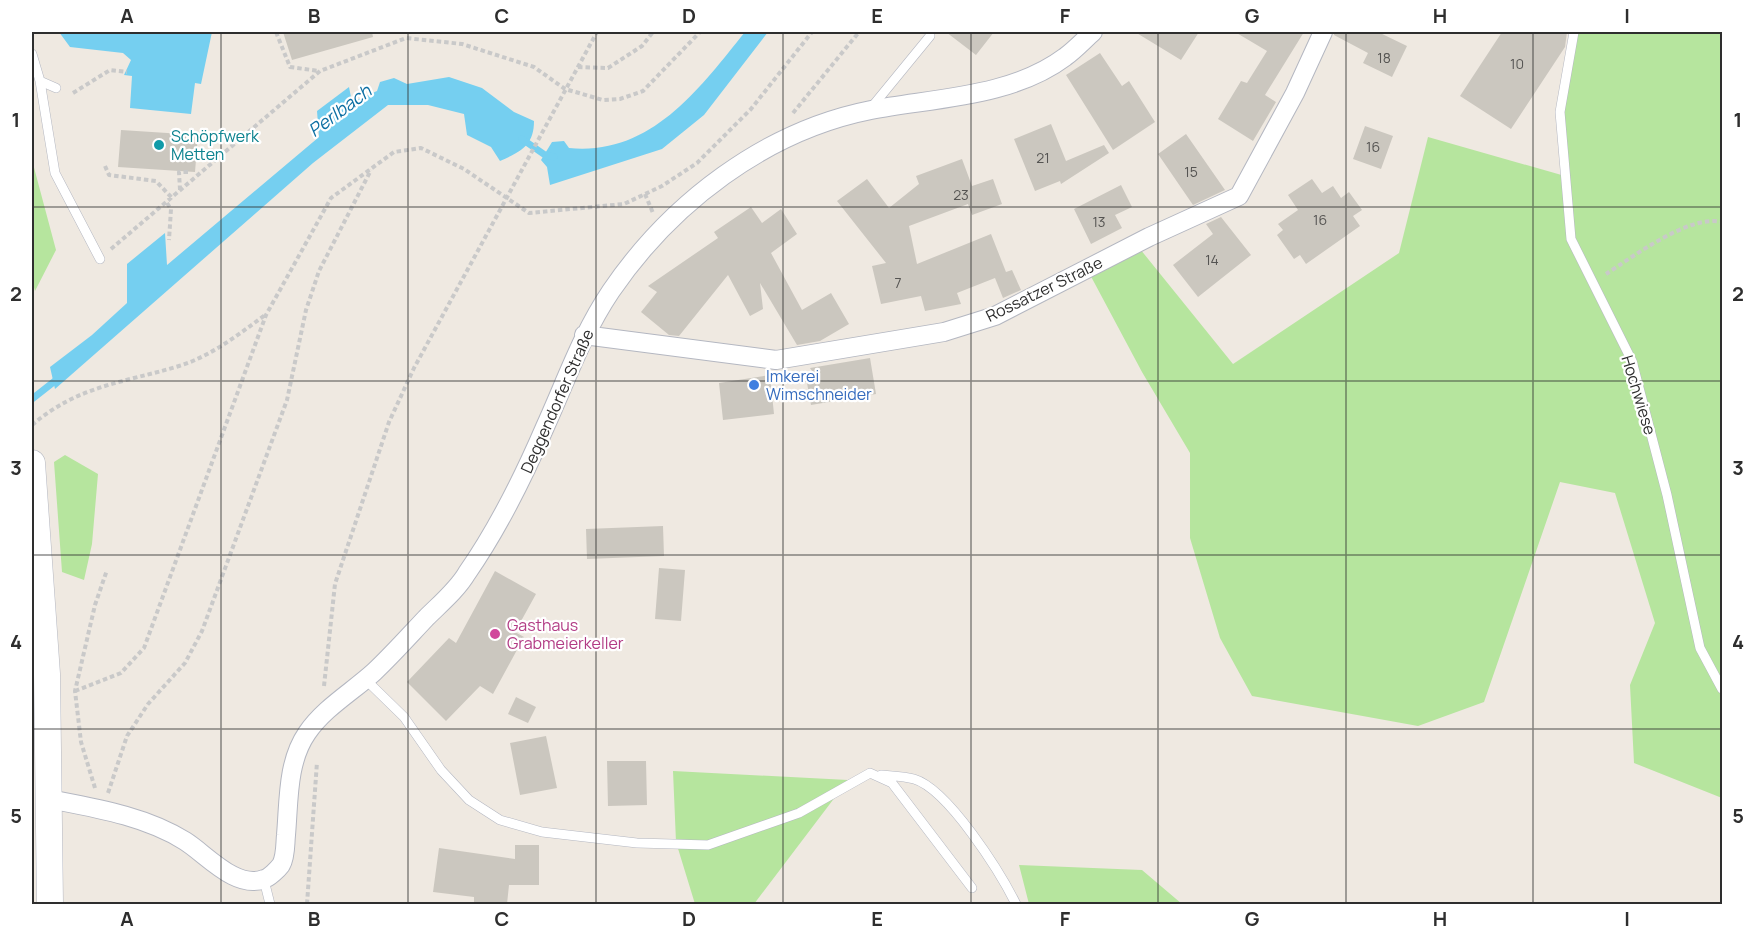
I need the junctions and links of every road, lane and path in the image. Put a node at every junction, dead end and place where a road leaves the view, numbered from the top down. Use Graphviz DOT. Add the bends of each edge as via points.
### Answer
graph roads {
  1 [pos="597,32"];
  2 [pos="653,32"];
  3 [pos="700,32"];
  4 [pos="812,32"];
  5 [pos="859,32"];
  6 [pos="1093,32"];
  7 [pos="1323,32"];
  8 [pos="1574,32"];
  9 [pos="277,33"];
  10 [pos="930,36"];
  11 [pos="32,54"];
  12 [pos="578,67"];
  13 [pos="320,71"];
  14 [pos="127,72"];
  15 [pos="40,81"];
  16 [pos="56,88"];
  17 [pos="565,89"];
  18 [pos="73,93"];
  19 [pos="868,111"];
  20 [pos="792,115"];
  21 [pos="105,166"];
  22 [pos="373,167"];
  23 [pos="190,172"];
  24 [pos="180,191"];
  25 [pos="645,194"];
  26 [pos="172,198"];
  27 [pos="508,199"];
  28 [pos="166,203"];
  29 [pos="653,215"];
  30 [pos="1722,222"];
  31 [pos="169,240"];
  32 [pos="100,259"];
  33 [pos="1593,282"];
  34 [pos="266,315"];
  35 [pos="584,335"];
  36 [pos="32,425"];
  37 [pos="32,472"];
  38 [pos="107,570"];
  39 [pos="365,679"];
  40 [pos="1722,689"];
  41 [pos="75,691"];
  42 [pos="321,716"];
  43 [pos="870,773"];
  44 [pos="49,799"];
  45 [pos="102,810"];
  46 [pos="264,880"];
  47 [pos="972,888"];
  48 [pos="50,904"];
  49 [pos="270,904"];
  50 [pos="307,904"];
  51 [pos="1016,904"];
  1 -- 12 [label="path"];
  2 -- 12 [label="path" via="642,46 608,68"];
  3 -- 17 [label="path" via="643,91 603,100"];
  4 -- 25 [label="path" via="751,109 697,163"];
  5 -- 20 [label="path"];
  6 -- 19 [label="street, Deggendorfer Straße" via="1064,59 1011,85"];
  7 -- 35 [label="street, Rossatzer Straße" via="1239,196 995,316 944,332 776,360"];
  8 -- 33 [label="lane, Hochwiese" via="1560,112 1571,238"];
  9 -- 13 [label="path" via="290,67"];
  10 -- 19 [label="lane"];
  11 -- 15 [label="lane"];
  12 -- 17 [label="path"];
  13 -- 17 [label="path" via="406,38 462,44 534,67"];
  13 -- 24 [label="path"];
  14 -- 18 [label="path" via="110,70"];
  15 -- 16 [label="lane"];
  15 -- 32 [label="lane" via="55,173"];
  17 -- 27 [label="path"];
  19 -- 35 [label="street, Deggendorfer Straße" via="808,127 764,149 710,186 658,231 612,290"];
  21 -- 26 [label="path" via="109,175 156,182"];
  22 -- 27 [label="path" via="394,152 420,148 464,169"];
  22 -- 34 [label="path" via="331,198"];
  22 -- 45 [label="path" via="319,271 306,310 287,400 202,631 185,663 148,704 127,736"];
  23 -- 24 [label="path" via="179,172"];
  24 -- 26 [label="path"];
  25 -- 27 [label="path" via="624,204 529,213"];
  25 -- 29 [label="path"];
  26 -- 28 [label="path"];
  27 -- 42 [label="path" via="388,422 335,584"];
  28 -- 31 [label="path" via="171,209"];
  28 -- 32 [label="path"];
  30 -- 33 [label="path" via="1711,219 1663,238"];
  33 -- 40 [label="lane, Hochwiese" via="1632,361 1667,495 1700,648"];
  34 -- 36 [label="path" via="218,349 180,366 106,384 62,403"];
  34 -- 41 [label="path" via="144,648 121,673"];
  35 -- 39 [label="street, Deggendorfer Straße" via="508,509 464,578"];
  37 -- 44 [label="main road" via="47,674"];
  38 -- 41 [label="path"];
  39 -- 42 [label="street, Deggendorfer Straße"];
  39 -- 43 [label="lane" via="404,717 441,770 469,800 500,820 542,832 638,843 708,845 799,813"];
  41 -- 45 [label="path" via="81,742"];
  42 -- 46 [label="street, Deggendorfer Straße" via="298,750 291,777 285,853 280,866"];
  42 -- 50 [label="path"];
  43 -- 47 [label="lane" via="892,783"];
  43 -- 51 [label="lane" via="915,779 954,809 1004,880"];
  44 -- 45 [label="street"];
  44 -- 48 [label="main road"];
  45 -- 46 [label="street" via="174,834 236,877"];
  46 -- 49 [label="lane"];
}
